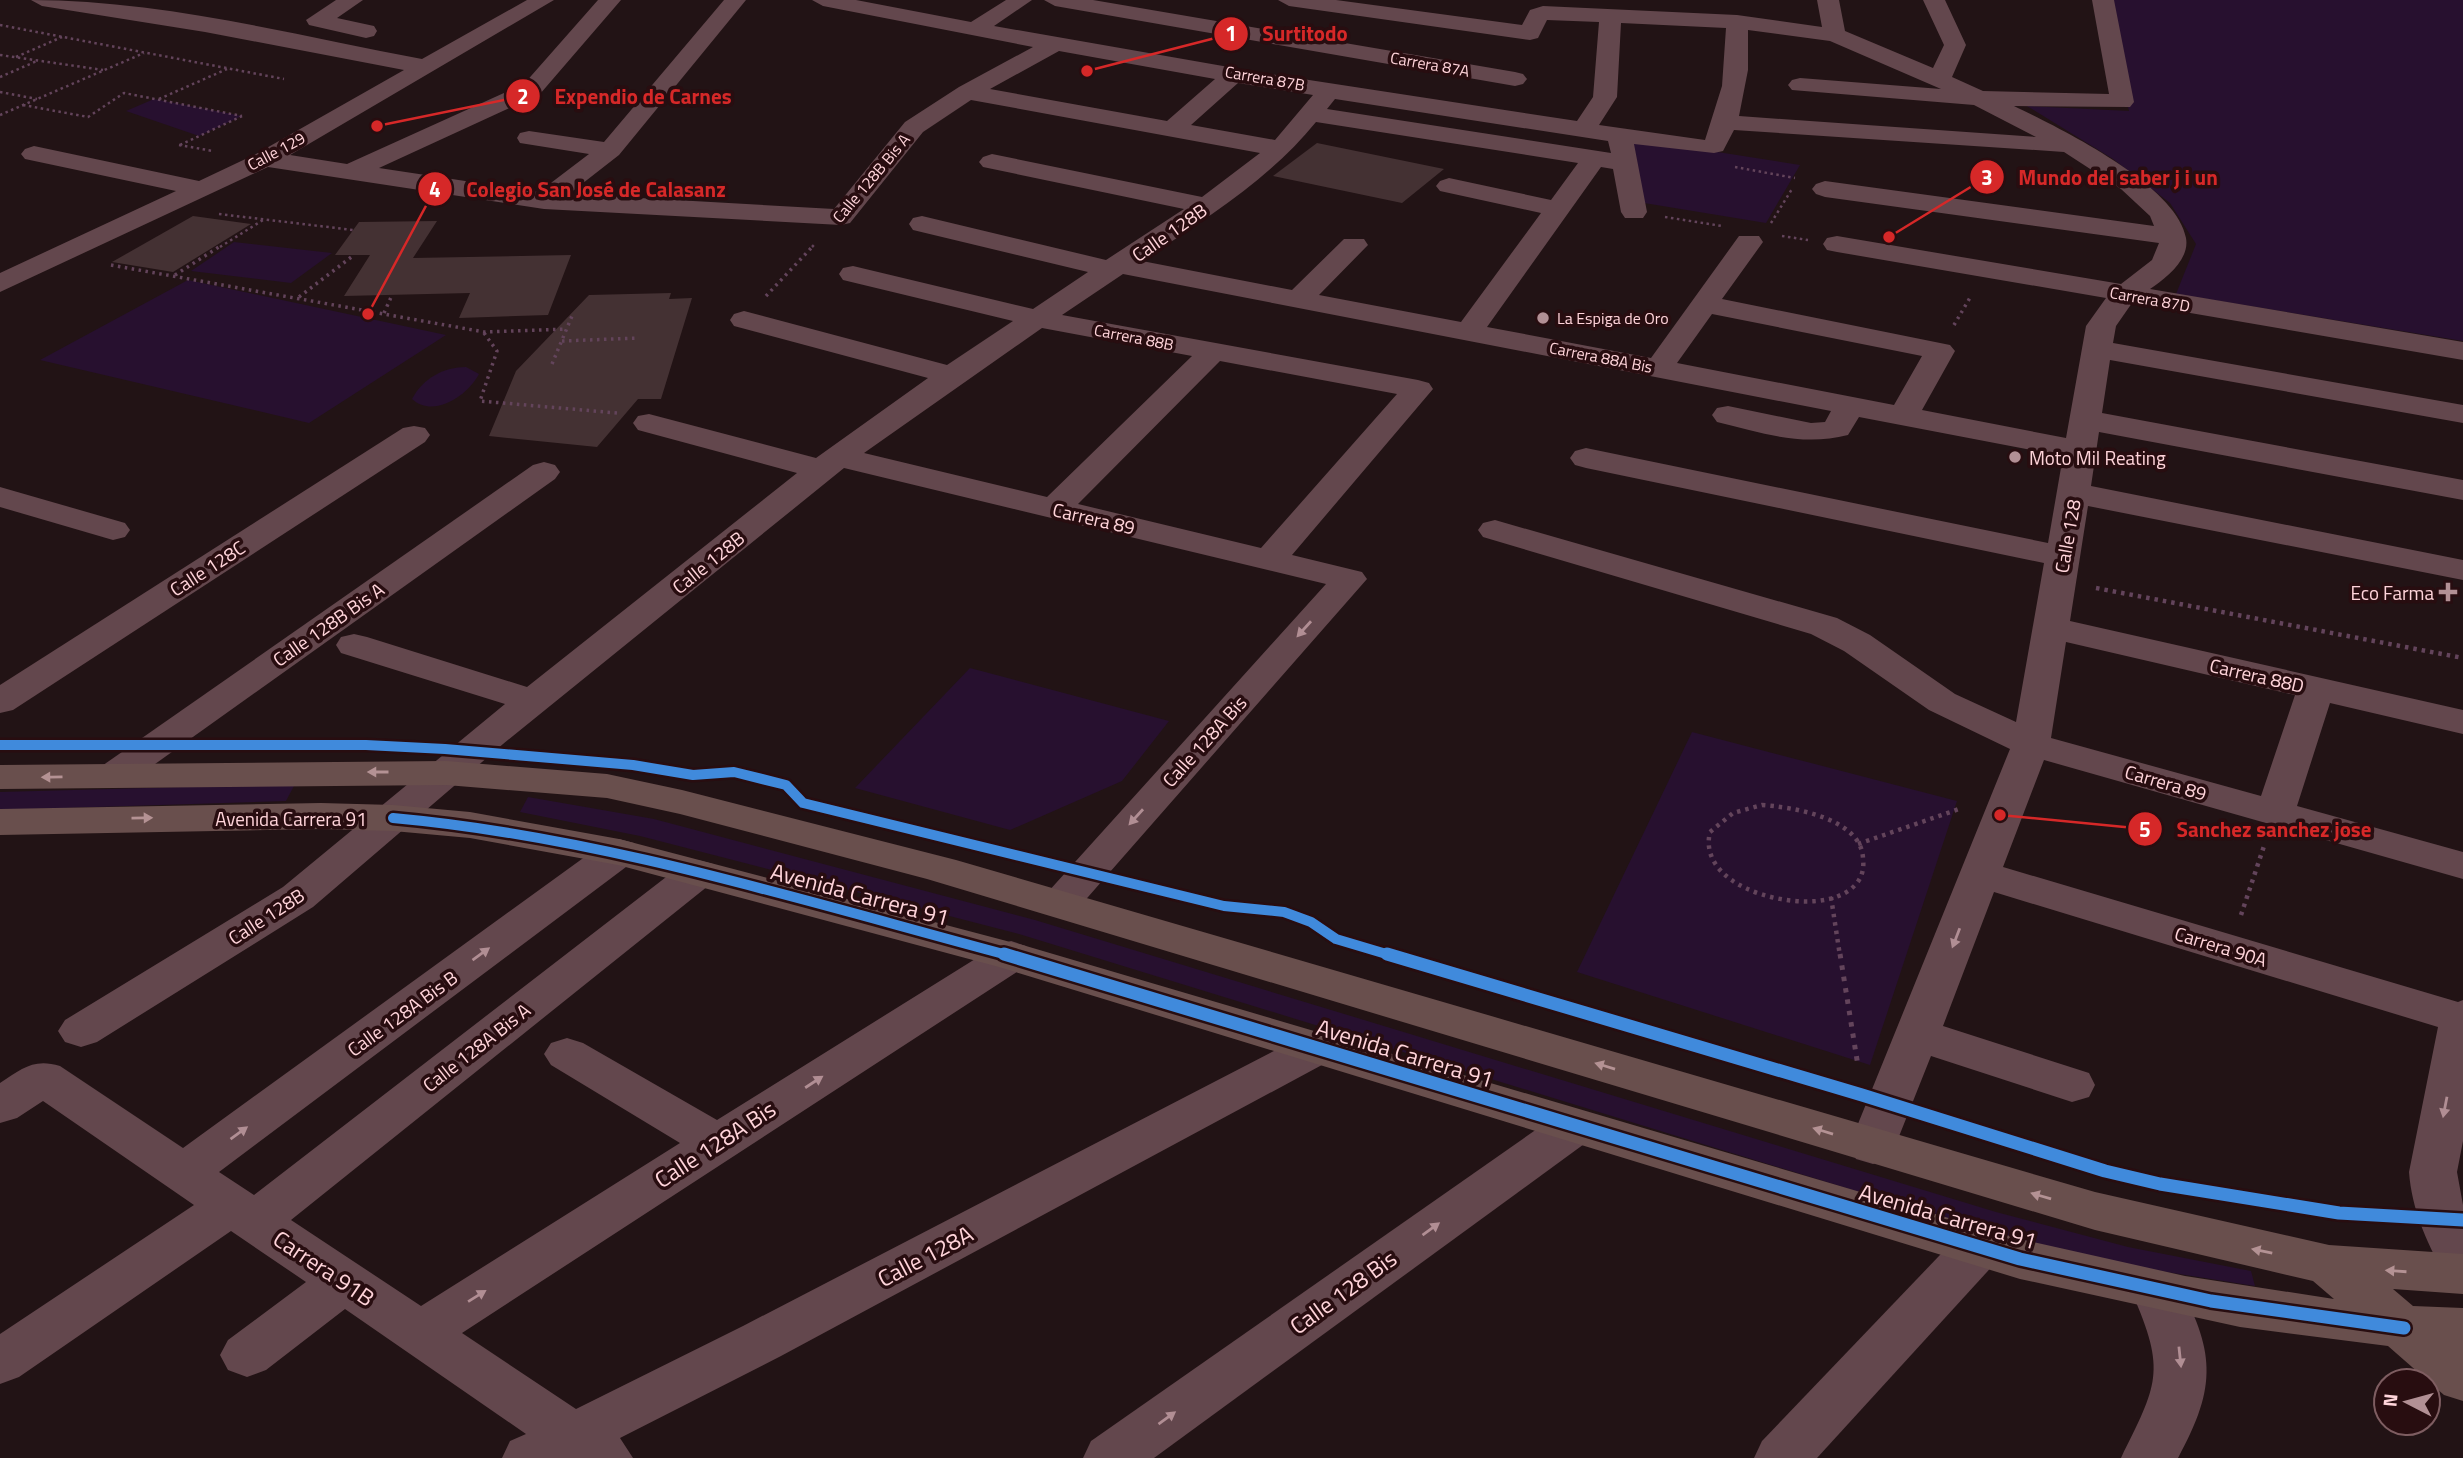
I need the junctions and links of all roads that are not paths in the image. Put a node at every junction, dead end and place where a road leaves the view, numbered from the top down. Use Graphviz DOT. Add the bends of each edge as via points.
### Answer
graph roads {
  1 [pos="42,0"];
  2 [pos="352,0"];
  3 [pos="543,0"];
  4 [pos="610,0"];
  5 [pos="735,0"];
  6 [pos="823,0"];
  7 [pos="1021,0"];
  8 [pos="1055,0"];
  9 [pos="1289,0"];
  10 [pos="1828,0"];
  11 [pos="1934,0"];
  12 [pos="2103,0"];
  13 [pos="1388,15"];
  14 [pos="1610,18"];
  15 [pos="1737,22"];
  16 [pos="973,30"];
  17 [pos="1835,34"];
  18 [pos="389,36"];
  19 [pos="1057,43"];
  20 [pos="430,44"];
  21 [pos="457,49"];
  22 [pos="1341,49"];
  23 [pos="426,67"];
  24 [pos="1235,74"];
  25 [pos="1940,78"];
  26 [pos="1516,79"];
  27 [pos="1300,84"];
  28 [pos="1800,85"];
  29 [pos="1331,89"];
  30 [pos="967,92"];
  31 [pos="1983,98"];
  32 [pos="1312,114"];
  33 [pos="1727,122"];
  34 [pos="1584,129"];
  35 [pos="1171,130"];
  36 [pos="1619,135"];
  37 [pos="529,138"];
  38 [pos="2070,147"];
  39 [pos="1282,149"];
  40 [pos="610,150"];
  41 [pos="34,155"];
  42 [pos="265,159"];
  43 [pos="1594,159"];
  44 [pos="992,162"];
  45 [pos="1625,163"];
  46 [pos="350,172"];
  47 [pos="1449,187"];
  48 [pos="202,189"];
  49 [pos="1825,189"];
  50 [pos="544,201"];
  51 [pos="1207,206"];
  52 [pos="1558,209"];
  53 [pos="1634,212"];
  54 [pos="922,224"];
  55 [pos="2174,237"];
  56 [pos="1757,238"];
  57 [pos="1837,244"];
  58 [pos="1354,245"];
  59 [pos="0,261"];
  60 [pos="1116,268"];
  61 [pos="32,269"];
  62 [pos="853,274"];
  63 [pos="0,284"];
  64 [pos="2125,295"];
  65 [pos="1298,299"];
  66 [pos="1704,304"];
  67 [pos="1040,319"];
  68 [pos="744,320"];
  69 [pos="1468,332"];
  70 [pos="2096,349"];
  71 [pos="1214,351"];
  72 [pos="2463,351"];
  73 [pos="1658,369"];
  74 [pos="952,375"];
  75 [pos="1850,405"];
  76 [pos="2463,414"];
  77 [pos="1728,415"];
  78 [pos="1903,416"];
  79 [pos="637,418"];
  80 [pos="415,435"];
  81 [pos="2084,435"];
  82 [pos="1586,458"];
  83 [pos="830,464"];
  84 [pos="544,472"];
  85 [pos="2463,490"];
  86 [pos="2074,493"];
  87 [pos="0,497"];
  88 [pos="1055,508"];
  89 [pos="113,530"];
  90 [pos="1495,530"];
  91 [pos="1270,559"];
  92 [pos="2061,569"];
  93 [pos="2463,570"];
  94 [pos="1350,579"];
  95 [pos="2051,628"];
  96 [pos="354,645"];
  97 [pos="2316,688"];
  98 [pos="533,701"];
  99 [pos="0,702"];
  100 [pos="2463,722"];
  101 [pos="2031,744"];
  102 [pos="446,773"];
  103 [pos="113,776"];
  104 [pos="0,777"];
  105 [pos="2275,813"];
  106 [pos="393,818"];
  107 [pos="6,825"];
  108 [pos="619,852"];
  109 [pos="2463,866"];
  110 [pos="698,873"];
  111 [pos="1980,874"];
  112 [pos="1059,904"];
  113 [pos="1011,956"];
  114 [pos="2463,1018"];
  115 [pos="81,1031"];
  116 [pos="1918,1035"];
  117 [pos="1317,1048"];
  118 [pos="567,1054"];
  119 [pos="2072,1085"];
  120 [pos="0,1106"];
  121 [pos="1574,1127"];
  122 [pos="718,1143"];
  123 [pos="1873,1146"];
  124 [pos="184,1173"];
  125 [pos="243,1213"];
  126 [pos="1979,1247"];
  127 [pos="2463,1262"];
  128 [pos="2329,1265"];
  129 [pos="2463,1273"];
  130 [pos="344,1281"];
  131 [pos="2158,1293"];
  132 [pos="2404,1328"];
  133 [pos="2463,1329"];
  134 [pos="420,1333"];
  135 [pos="247,1355"];
  136 [pos="0,1362"];
  137 [pos="2463,1379"];
  138 [pos="570,1451"];
  139 [pos="1111,1458"];
  140 [pos="1782,1458"];
  141 [pos="2149,1458"];
  1 -- 23 [label="street"];
  2 -- 18 [label="street" via="317,20"];
  3 -- 21 [label="street, Calle 129"];
  4 -- 46 [label="street" via="532,89"];
  5 -- 40 [label="street"];
  6 -- 16 [label="street, Carrera 87B"];
  7 -- 16 [label="street"];
  8 -- 22 [label="street, Carrera 87A"];
  9 -- 13 [label="street"];
  10 -- 17 [label="street"];
  11 -- 25 [label="street" via="1955,45"];
  12 -- 31 [label="street" via="2122,101"];
  13 -- 14 [label="street" via="1533,24"];
  13 -- 22 [label="street"];
  14 -- 15 [label="street"];
  14 -- 34 [label="street" via="1605,97"];
  15 -- 17 [label="street"];
  15 -- 33 [label="street" via="1739,46"];
  16 -- 19 [label="street, Carrera 87B"];
  17 -- 25 [label="street"];
  19 -- 24 [label="street, Carrera 87B"];
  19 -- 30 [label="street, Calle 128B Bis A"];
  20 -- 21 [label="street"];
  21 -- 23 [label="street, Calle 129"];
  22 -- 26 [label="street, Carrera 87A"];
  22 -- 27 [label="street"];
  23 -- 42 [label="street, Calle 129"];
  24 -- 27 [label="street, Carrera 87B"];
  24 -- 35 [label="street"];
  25 -- 31 [label="street"];
  27 -- 29 [label="street, Carrera 87B"];
  28 -- 31 [label="street"];
  29 -- 32 [label="street, Calle 128B"];
  29 -- 34 [label="street, Carrera 87B"];
  30 -- 35 [label="street"];
  30 -- 50 [label="street, Calle 128B Bis A" via="914,127 841,217"];
  31 -- 38 [label="street"];
  32 -- 39 [label="street, Calle 128B"];
  32 -- 43 [label="street"];
  33 -- 36 [label="street, Carrera 87B" via="1714,146"];
  33 -- 38 [label="street"];
  34 -- 36 [label="street, Carrera 87B"];
  35 -- 39 [label="street"];
  36 -- 45 [label="street"];
  37 -- 40 [label="street"];
  38 -- 55 [label="street" via="2148,195 2166,217"];
  39 -- 51 [label="street, Calle 128B"];
  40 -- 50 [label="street"];
  41 -- 48 [label="street"];
  42 -- 46 [label="street"];
  42 -- 48 [label="street, Calle 129"];
  43 -- 45 [label="street"];
  43 -- 52 [label="street"];
  44 -- 51 [label="street"];
  45 -- 53 [label="street"];
  46 -- 50 [label="street"];
  47 -- 52 [label="street"];
  48 -- 61 [label="street, Calle 129"];
  49 -- 55 [label="street"];
  51 -- 60 [label="street, Calle 128B"];
  52 -- 69 [label="street"];
  54 -- 60 [label="street, Carrera 88A Bis"];
  55 -- 64 [label="street, Calle 128" via="2157,274"];
  56 -- 66 [label="street"];
  57 -- 64 [label="street, Carrera 87D"];
  58 -- 65 [label="street"];
  59 -- 61 [label="street"];
  60 -- 65 [label="street, Carrera 88A Bis"];
  60 -- 67 [label="street, Calle 128B"];
  61 -- 63 [label="street, Calle 129"];
  62 -- 67 [label="street, Carrera 88B"];
  64 -- 70 [label="street, Calle 128" via="2101,326"];
  64 -- 72 [label="street, Carrera 87D"];
  65 -- 69 [label="street, Carrera 88A Bis"];
  66 -- 73 [label="street"];
  66 -- 78 [label="street" via="1940,351"];
  67 -- 71 [label="street, Carrera 88B"];
  67 -- 74 [label="street, Calle 128B"];
  68 -- 74 [label="street"];
  69 -- 73 [label="street, Carrera 88A Bis"];
  70 -- 76 [label="street"];
  70 -- 81 [label="street, Calle 128"];
  71 -- 88 [label="street"];
  71 -- 91 [label="street, Carrera 88B" via="1418,389"];
  73 -- 75 [label="street, Carrera 88A Bis"];
  74 -- 83 [label="street, Calle 128B"];
  75 -- 77 [label="street" via="1838,428 1829,432"];
  75 -- 78 [label="street, Carrera 88A Bis"];
  78 -- 81 [label="street, Carrera 88A Bis"];
  79 -- 83 [label="street, Carrera 89"];
  80 -- 99 [label="street, Calle 128C"];
  81 -- 85 [label="street, Carrera 88A Bis"];
  81 -- 86 [label="street, Calle 128"];
  82 -- 92 [label="street"];
  83 -- 88 [label="street, Carrera 89"];
  83 -- 98 [label="street, Calle 128B"];
  84 -- 103 [label="street, Calle 128B Bis A"];
  86 -- 92 [label="street, Calle 128"];
  86 -- 93 [label="street"];
  87 -- 89 [label="street"];
  88 -- 91 [label="street, Carrera 89"];
  90 -- 101 [label="street, Carrera 89" via="1824,626 1857,643 1942,702"];
  91 -- 94 [label="street, Carrera 89"];
  92 -- 95 [label="street, Calle 128"];
  94 -- 112 [label="street, Calle 128A Bis, one-way"];
  95 -- 97 [label="street, Carrera 88D"];
  95 -- 101 [label="street, Calle 128"];
  96 -- 98 [label="street"];
  97 -- 100 [label="street, Carrera 88D"];
  97 -- 105 [label="street"];
  98 -- 102 [label="street, Calle 128B"];
  101 -- 105 [label="street, Carrera 89"];
  101 -- 111 [label="street, Calle 128"];
  102 -- 103 [label="main road, one-way"];
  102 -- 106 [label="street, Calle 128B"];
  102 -- 112 [label="main road" via="569,781 682,802"];
  103 -- 104 [label="main road, one-way"];
  105 -- 109 [label="street, Carrera 89"];
  107 -- 106 [label="main road, Avenida Carrera 91, one-way"];
  106 -- 108 [label="main road, Avenida Carrera 91" via="470,825"];
  106 -- 115 [label="street, Calle 128B" via="298,897"];
  108 -- 110 [label="main road, Avenida Carrera 91"];
  124 -- 108 [label="street, Calle 128A Bis B, one-way"];
  110 -- 113 [label="main road, Avenida Carrera 91"];
  110 -- 125 [label="street, Calle 128A Bis A"];
  111 -- 114 [label="street, Carrera 90A"];
  111 -- 116 [label="street, Calle 128, one-way"];
  123 -- 112 [label="main road, one-way"];
  113 -- 117 [label="main road, Avenida Carrera 91"];
  122 -- 113 [label="street, Calle 128A Bis, one-way"];
  114 -- 127 [label="street, one-way" via="2433,1172 2441,1220"];
  116 -- 119 [label="street"];
  116 -- 123 [label="street, Calle 128" via="1876,1099"];
  117 -- 121 [label="main road, Avenida Carrera 91"];
  117 -- 138 [label="street, Calle 128A"];
  118 -- 122 [label="street"];
  120 -- 124 [label="street, Carrera 91B" via="43,1078"];
  121 -- 126 [label="main road, Avenida Carrera 91"];
  139 -- 121 [label="street, Calle 128 Bis, one-way"];
  134 -- 122 [label="street, Calle 128A Bis, one-way"];
  128 -- 123 [label="main road, one-way" via="2095,1211"];
  124 -- 125 [label="street, Carrera 91B"];
  125 -- 130 [label="street, Carrera 91B"];
  125 -- 136 [label="street, Calle 128A Bis A"];
  126 -- 131 [label="main road, Avenida Carrera 91"];
  126 -- 140 [label="street"];
  129 -- 128 [label="main road, one-way"];
  128 -- 132 [label="main road"];
  130 -- 134 [label="street, Carrera 91B"];
  130 -- 135 [label="street"];
  131 -- 132 [label="main road, Avenida Carrera 91"];
  131 -- 141 [label="street, one-way" via="2174,1326 2182,1373 2171,1420"];
  132 -- 133 [label="main road, Avenida Carrera 91"];
  132 -- 137 [label="main road"];
  134 -- 138 [label="street, Carrera 91B"];
}
